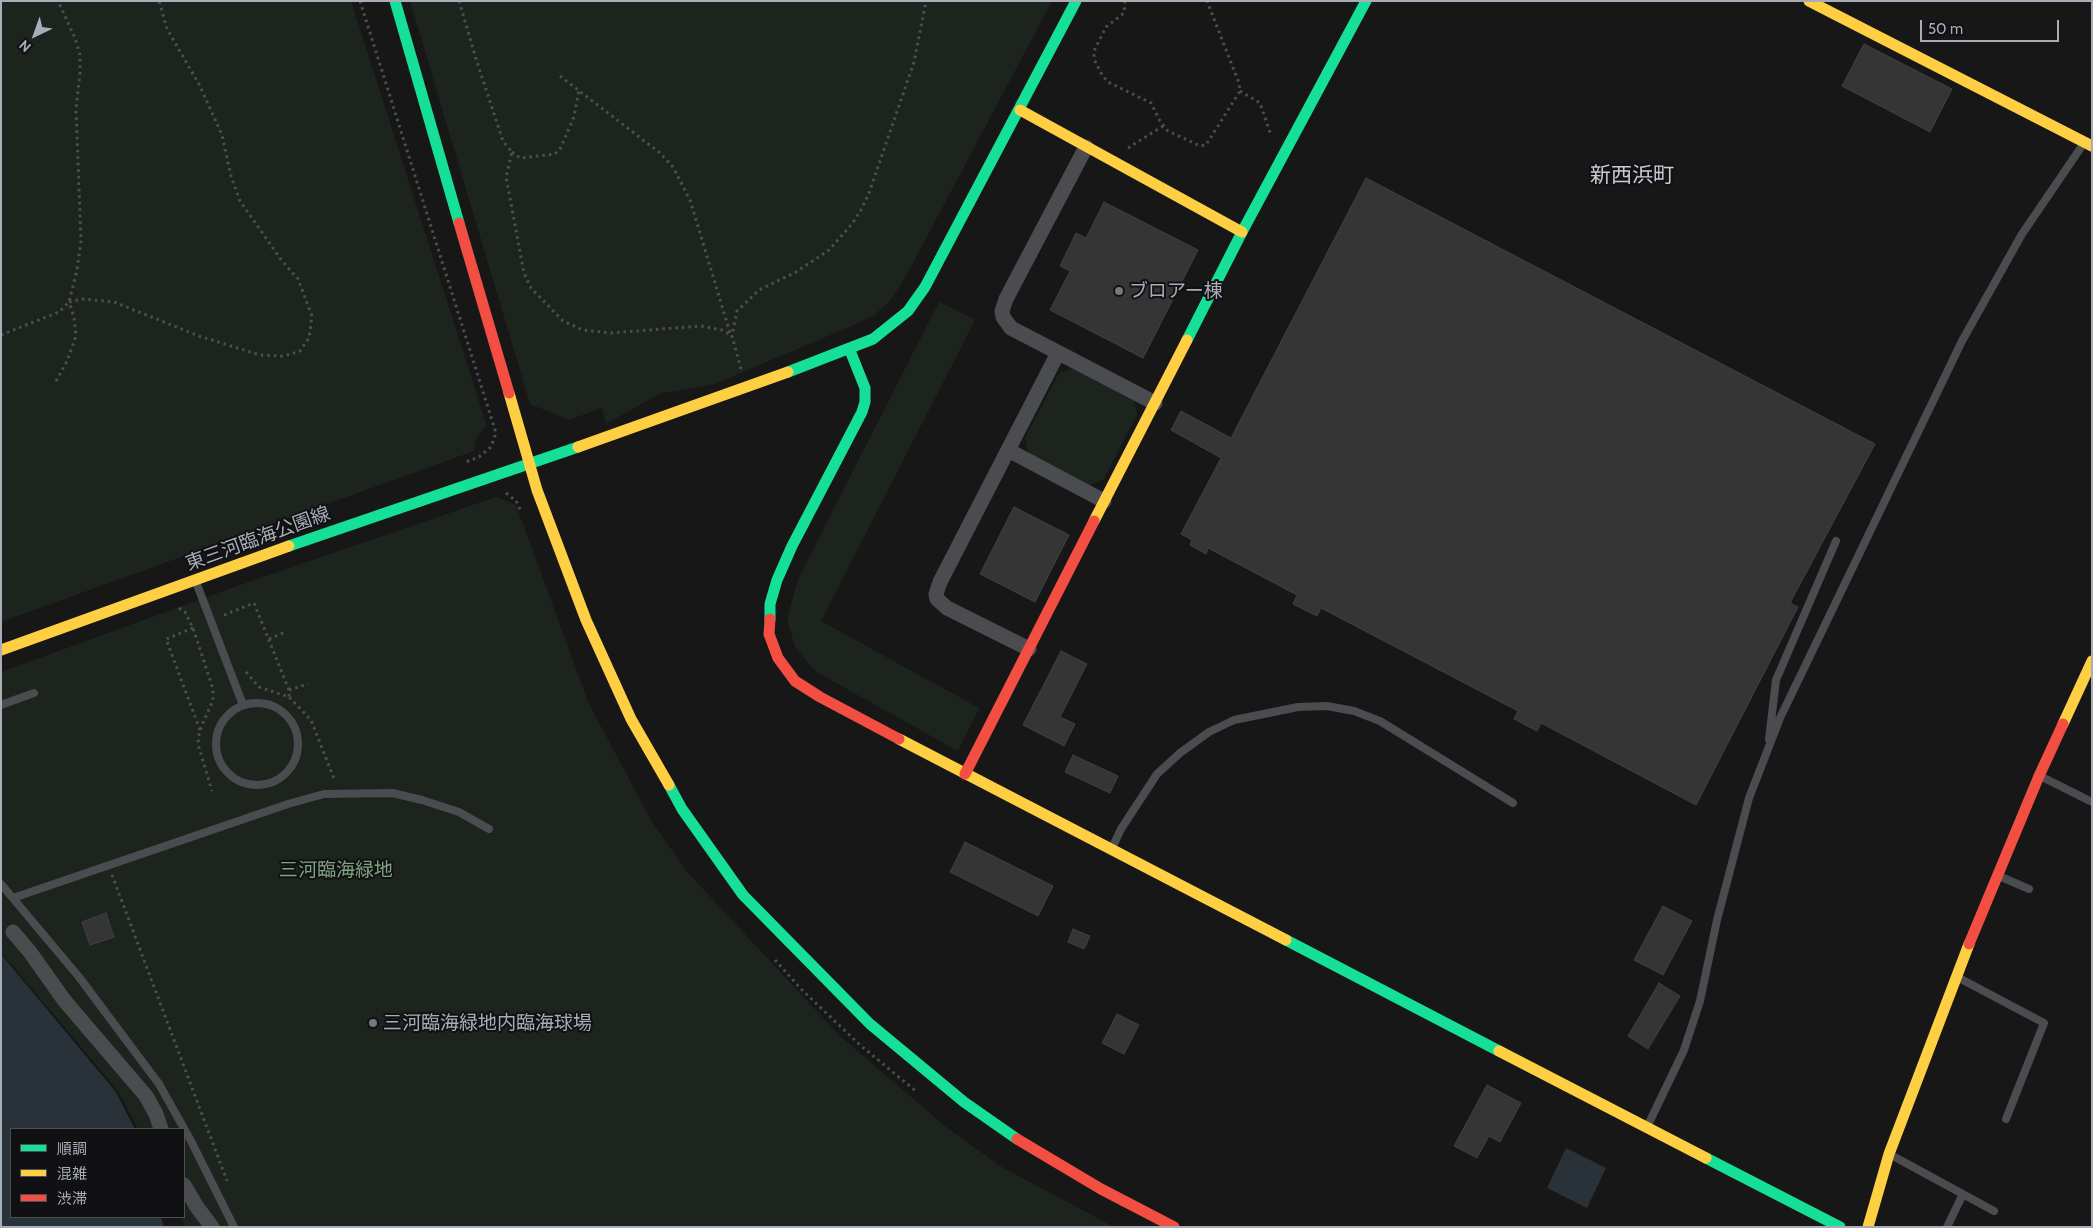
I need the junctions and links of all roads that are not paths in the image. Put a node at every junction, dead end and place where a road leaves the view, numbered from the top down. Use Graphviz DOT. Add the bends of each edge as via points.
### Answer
graph roads {
  1 [pos="395,1"];
  2 [pos="1076,1"];
  3 [pos="1366,1"];
  4 [pos="1809,1"];
  5 [pos="1020,110"];
  6 [pos="2089,140"];
  7 [pos="1086,147"];
  8 [pos="1242,232"];
  9 [pos="849,348"];
  10 [pos="1058,353"];
  11 [pos="1155,402"];
  12 [pos="1008,450"];
  13 [pos="529,464"];
  14 [pos="1104,501"];
  15 [pos="1836,541"];
  16 [pos="195,580"];
  17 [pos="1029,649"];
  18 [pos="1,650"];
  19 [pos="2092,661"];
  20 [pos="34,693"];
  21 [pos="1,705"];
  22 [pos="243,705"];
  23 [pos="1768,744"];
  24 [pos="965,774"];
  25 [pos="2039,776"];
  26 [pos="2092,802"];
  27 [pos="1513,804"];
  28 [pos="489,829"];
  29 [pos="1111,850"];
  30 [pos="1998,875"];
  31 [pos="1,884"];
  32 [pos="2029,889"];
  33 [pos="13,898"];
  34 [pos="13,932"];
  35 [pos="1956,976"];
  36 [pos="2006,1119"];
  37 [pos="1647,1127"];
  38 [pos="161,1128"];
  39 [pos="184,1128"];
  40 [pos="185,1130"];
  41 [pos="1889,1154"];
  42 [pos="185,1187"];
  43 [pos="1963,1194"];
  44 [pos="1994,1211"];
  45 [pos="212,1227"];
  46 [pos="234,1227"];
  47 [pos="1174,1227"];
  48 [pos="1840,1227"];
  49 [pos="1868,1227"];
  50 [pos="1947,1227"];
  1 -- 13 [label="street"];
  2 -- 5 [label="street, 東三河臨海公園線"];
  3 -- 8 [label="street"];
  4 -- 6 [label="street"];
  5 -- 7 [label="street"];
  5 -- 9 [label="street, 東三河臨海公園線" via="917,300 885,331"];
  6 -- 23 [label="lane" via="2022,234 1962,341"];
  7 -- 8 [label="street"];
  7 -- 10 [label="street" via="1002,311 1011,328"];
  8 -- 11 [label="street"];
  9 -- 13 [label="street, 東三河臨海公園線"];
  9 -- 24 [label="street" via="865,388 865,402 777,580 770,604 769,634 785,669 806,689"];
  10 -- 11 [label="street"];
  10 -- 12 [label="street"];
  11 -- 14 [label="street"];
  12 -- 14 [label="street"];
  12 -- 17 [label="street" via="936,594 947,608"];
  13 -- 16 [label="street, 東三河臨海公園線"];
  13 -- 47 [label="street" via="586,620 631,719 682,809 744,895 870,1024 964,1102 1077,1175"];
  14 -- 17 [label="street"];
  15 -- 23 [label="lane" via="1776,680"];
  16 -- 18 [label="street, 東三河臨海公園線"];
  16 -- 22 [label="lane"];
  17 -- 24 [label="street"];
  19 -- 25 [label="street"];
  20 -- 21 [label="lane"];
  22 -- 22 [label="lane" via="262,703 275,707 290,719 296,730 296,758 288,772 274,782 246,784 234,778 220,762 216,744 218,731 227,715"];
  23 -- 37 [label="lane" via="1749,798 1700,1001 1684,1050"];
  24 -- 29 [label="street"];
  25 -- 26 [label="lane"];
  25 -- 30 [label="street"];
  27 -- 29 [label="lane" via="1380,721 1354,711 1327,706 1298,707 1234,720 1209,732 1180,753 1157,774"];
  28 -- 33 [label="lane" via="459,812 392,793 324,794"];
  29 -- 37 [label="street"];
  30 -- 32 [label="lane"];
  30 -- 35 [label="street"];
  31 -- 33 [label="lane"];
  33 -- 39 [label="lane" via="79,977 159,1084"];
  34 -- 38 [label="street" via="80,1020 146,1096"];
  35 -- 36 [label="lane" via="2044,1023"];
  35 -- 41 [label="street"];
  37 -- 48 [label="street"];
  40 -- 46 [label="lane"];
  41 -- 43 [label="lane"];
  41 -- 49 [label="street"];
  42 -- 45 [label="street"];
  43 -- 44 [label="lane"];
  43 -- 50 [label="lane"];
}
